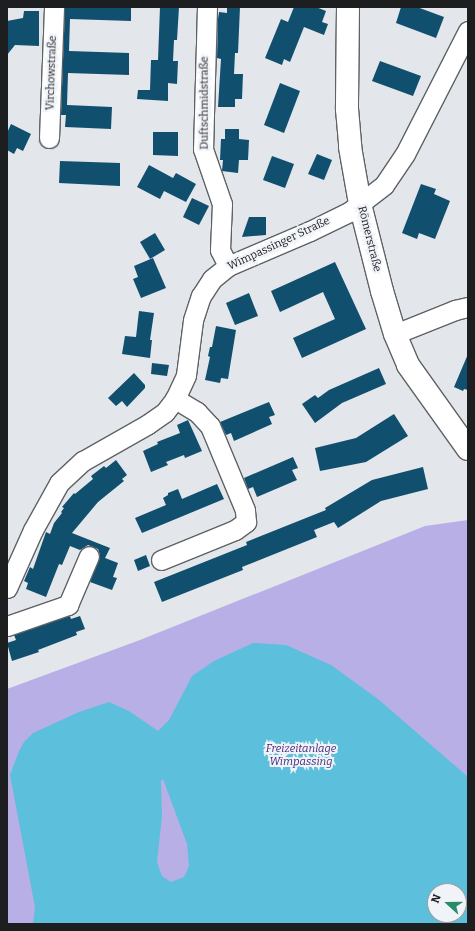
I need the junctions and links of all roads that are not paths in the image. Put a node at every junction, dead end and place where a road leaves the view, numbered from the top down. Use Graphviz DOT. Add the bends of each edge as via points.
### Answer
graph roads {
  1 [pos="54,7"];
  2 [pos="207,7"];
  3 [pos="348,7"];
  4 [pos="468,31"];
  5 [pos="49,138"];
  6 [pos="360,204"];
  7 [pos="228,266"];
  8 [pos="468,307"];
  9 [pos="395,334"];
  10 [pos="175,398"];
  11 [pos="468,449"];
  12 [pos="89,556"];
  13 [pos="161,560"];
  14 [pos="7,588"];
  15 [pos="7,626"];
  1 -- 5 [label="street, Virchowstraße"];
  2 -- 7 [label="street, Duftschmidstraße" via="203,149 222,204 220,250"];
  3 -- 6 [label="main road, Römerstraße" via="348,128"];
  4 -- 6 [label="street, Wimpassinger Straße" via="405,154 384,185"];
  6 -- 7 [label="street, Wimpassinger Straße" via="310,231"];
  6 -- 9 [label="main road, Römerstraße"];
  7 -- 10 [label="street, Wimpassinger Straße" via="212,279 201,296 193,320 186,376"];
  8 -- 9 [label="street"];
  9 -- 11 [label="main road, Römerstraße" via="408,365"];
  10 -- 13 [label="street" via="197,412 210,426 245,510 246,522 235,530"];
  10 -- 14 [label="street, Wimpassinger Straße" via="165,412 83,461 60,482 33,530"];
  12 -- 15 [label="street" via="68,605"];
}
